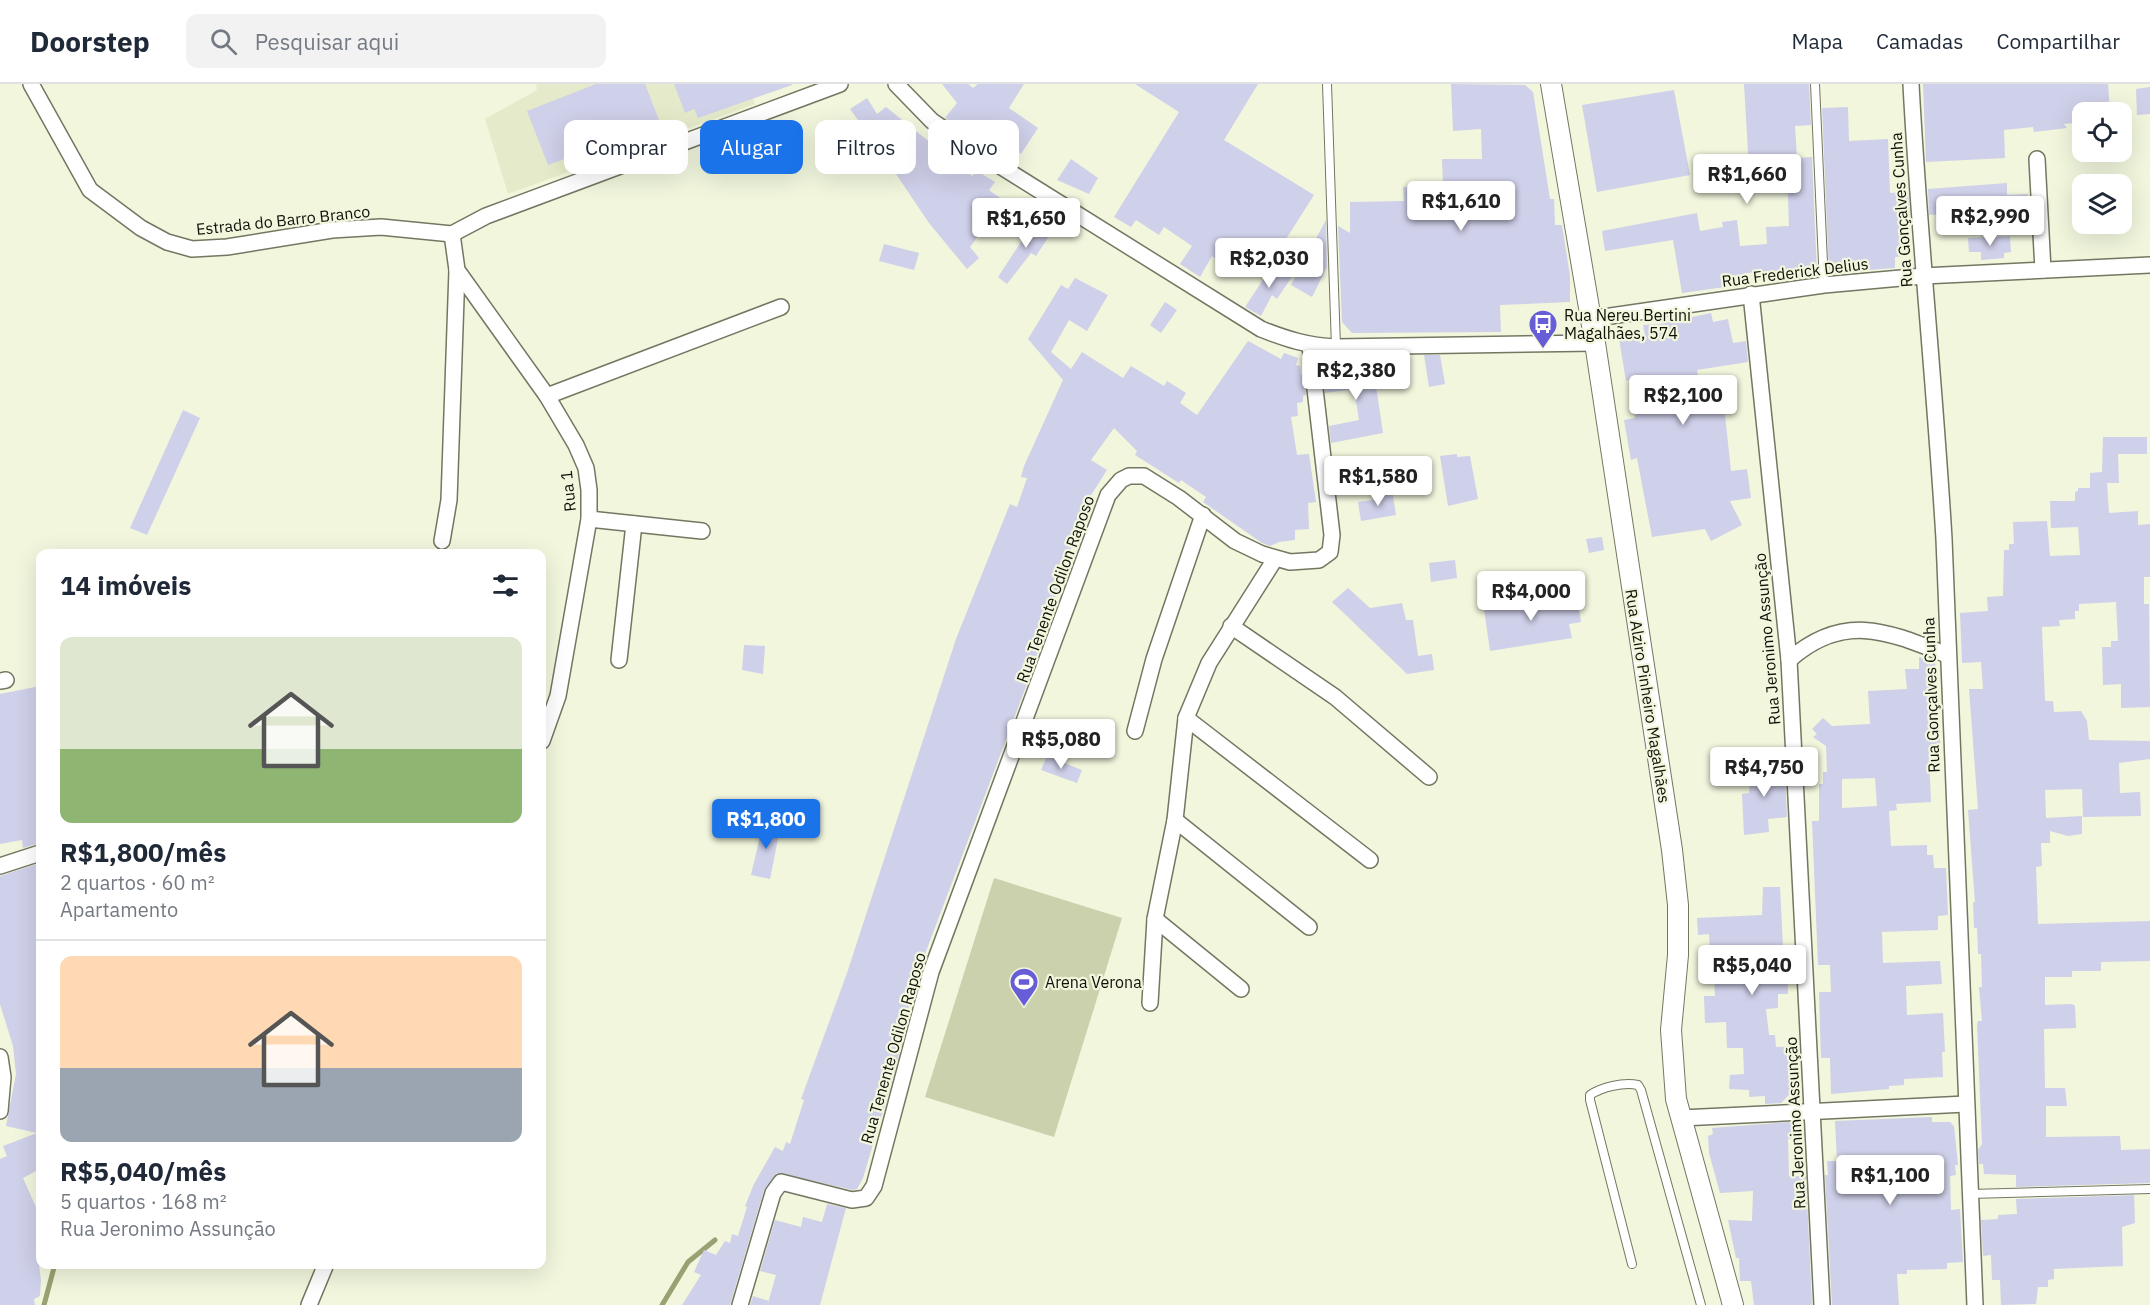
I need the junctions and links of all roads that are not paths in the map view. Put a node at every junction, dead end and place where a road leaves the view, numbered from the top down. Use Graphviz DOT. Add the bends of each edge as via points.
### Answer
graph roads {
  1 [pos="31,84"];
  2 [pos="840,84"];
  3 [pos="896,84"];
  4 [pos="1327,84"];
  5 [pos="1551,84"];
  6 [pos="1815,84"];
  7 [pos="1911,84"];
  8 [pos="2037,159"];
  9 [pos="452,234"];
  10 [pos="2150,265"];
  11 [pos="458,270"];
  12 [pos="2043,270"];
  13 [pos="1923,276"];
  14 [pos="1824,285"];
  15 [pos="1751,294"];
  16 [pos="781,306"];
  17 [pos="1590,319"];
  18 [pos="1594,343"];
  19 [pos="1310,346"];
  20 [pos="1336,347"];
  21 [pos="547,396"];
  22 [pos="1203,515"];
  23 [pos="589,519"];
  24 [pos="634,524"];
  25 [pos="702,531"];
  26 [pos="442,542"];
  27 [pos="1275,560"];
  28 [pos="1231,626"];
  29 [pos="1947,655"];
  30 [pos="620,660"];
  31 [pos="1789,660"];
  32 [pos="1186,718"];
  33 [pos="546,730"];
  34 [pos="1135,731"];
  35 [pos="1429,777"];
  36 [pos="1175,820"];
  37 [pos="36,854"];
  38 [pos="1370,860"];
  39 [pos="0,866"];
  40 [pos="1155,920"];
  41 [pos="1309,927"];
  42 [pos="1241,989"];
  43 [pos="1150,1003"];
  44 [pos="0,1057"];
  45 [pos="1966,1104"];
  46 [pos="1812,1110"];
  47 [pos="0,1111"];
  48 [pos="1681,1118"];
  49 [pos="2150,1189"];
  50 [pos="1970,1194"];
  51 [pos="1632,1263"];
  52 [pos="324,1269"];
  53 [pos="309,1305"];
  54 [pos="740,1305"];
  55 [pos="1701,1305"];
  56 [pos="1733,1305"];
  57 [pos="1822,1305"];
  58 [pos="1975,1305"];
  1 -- 9 [label="street, Estrada do Barro Branco" via="90,190 167,242 192,249 227,247 332,230 381,227"];
  2 -- 9 [label="street" via="486,216"];
  3 -- 19 [label="street" via="932,121 976,151 1261,328"];
  4 -- 20 [label="lane"];
  5 -- 17 [label="street, Rua Alziro Pinheiro Magalhães"];
  6 -- 14 [label="lane"];
  7 -- 13 [label="street, Rua Gonçalves Cunha"];
  8 -- 12 [label="street"];
  9 -- 11 [label="street, Rua 1"];
  10 -- 12 [label="street, Rua Frederick Delius"];
  11 -- 21 [label="street, Rua 1"];
  11 -- 26 [label="street" via="449,500"];
  12 -- 13 [label="street, Rua Frederick Delius"];
  13 -- 14 [label="street, Rua Frederick Delius"];
  13 -- 29 [label="street, Rua Gonçalves Cunha" via="1937,417"];
  14 -- 15 [label="street, Rua Frederick Delius"];
  15 -- 17 [label="street, Rua Frederick Delius"];
  15 -- 31 [label="street, Rua Jeronimo Assunção"];
  16 -- 21 [label="street"];
  17 -- 18 [label="street, Rua Alziro Pinheiro Magalhães"];
  18 -- 20 [label="street"];
  18 -- 48 [label="street, Rua Alziro Pinheiro Magalhães" via="1672,850 1678,905 1672,1063"];
  19 -- 20 [label="street"];
  19 -- 27 [label="street, Rua Tenente Odilon Raposo" via="1332,544 1330,552 1319,560"];
  21 -- 23 [label="street, Rua 1" via="586,468"];
  22 -- 27 [label="street, Rua Tenente Odilon Raposo" via="1236,541"];
  22 -- 34 [label="street"];
  22 -- 54 [label="street, Rua Tenente Odilon Raposo" via="1144,476 1121,480 1108,495 940,946 870,1193 861,1200 786,1181 777,1185"];
  23 -- 24 [label="street"];
  23 -- 33 [label="street, Rua 1" via="558,696"];
  24 -- 25 [label="street"];
  24 -- 30 [label="street"];
  27 -- 28 [label="street"];
  28 -- 32 [label="street" via="1209,663"];
  28 -- 35 [label="street" via="1335,697"];
  29 -- 31 [label="street" via="1885,631 1865,629 1808,643"];
  29 -- 45 [label="street, Rua Gonçalves Cunha"];
  31 -- 46 [label="street, Rua Jeronimo Assunção"];
  32 -- 36 [label="street"];
  32 -- 38 [label="street"];
  36 -- 40 [label="street"];
  36 -- 41 [label="street"];
  37 -- 39 [label="street"];
  40 -- 42 [label="street"];
  40 -- 43 [label="street"];
  44 -- 47 [label="street"];
  45 -- 46 [label="street"];
  45 -- 50 [label="street, Rua Gonçalves Cunha"];
  46 -- 48 [label="street"];
  46 -- 57 [label="street, Rua Jeronimo Assunção"];
  48 -- 56 [label="street, Rua Alziro Pinheiro Magalhães"];
  49 -- 50 [label="lane"];
  50 -- 58 [label="street, Rua Gonçalves Cunha"];
  51 -- 55 [label="lane" via="1590,1100 1590,1095 1598,1090 1630,1084 1641,1090"];
  52 -- 53 [label="street"];
}
